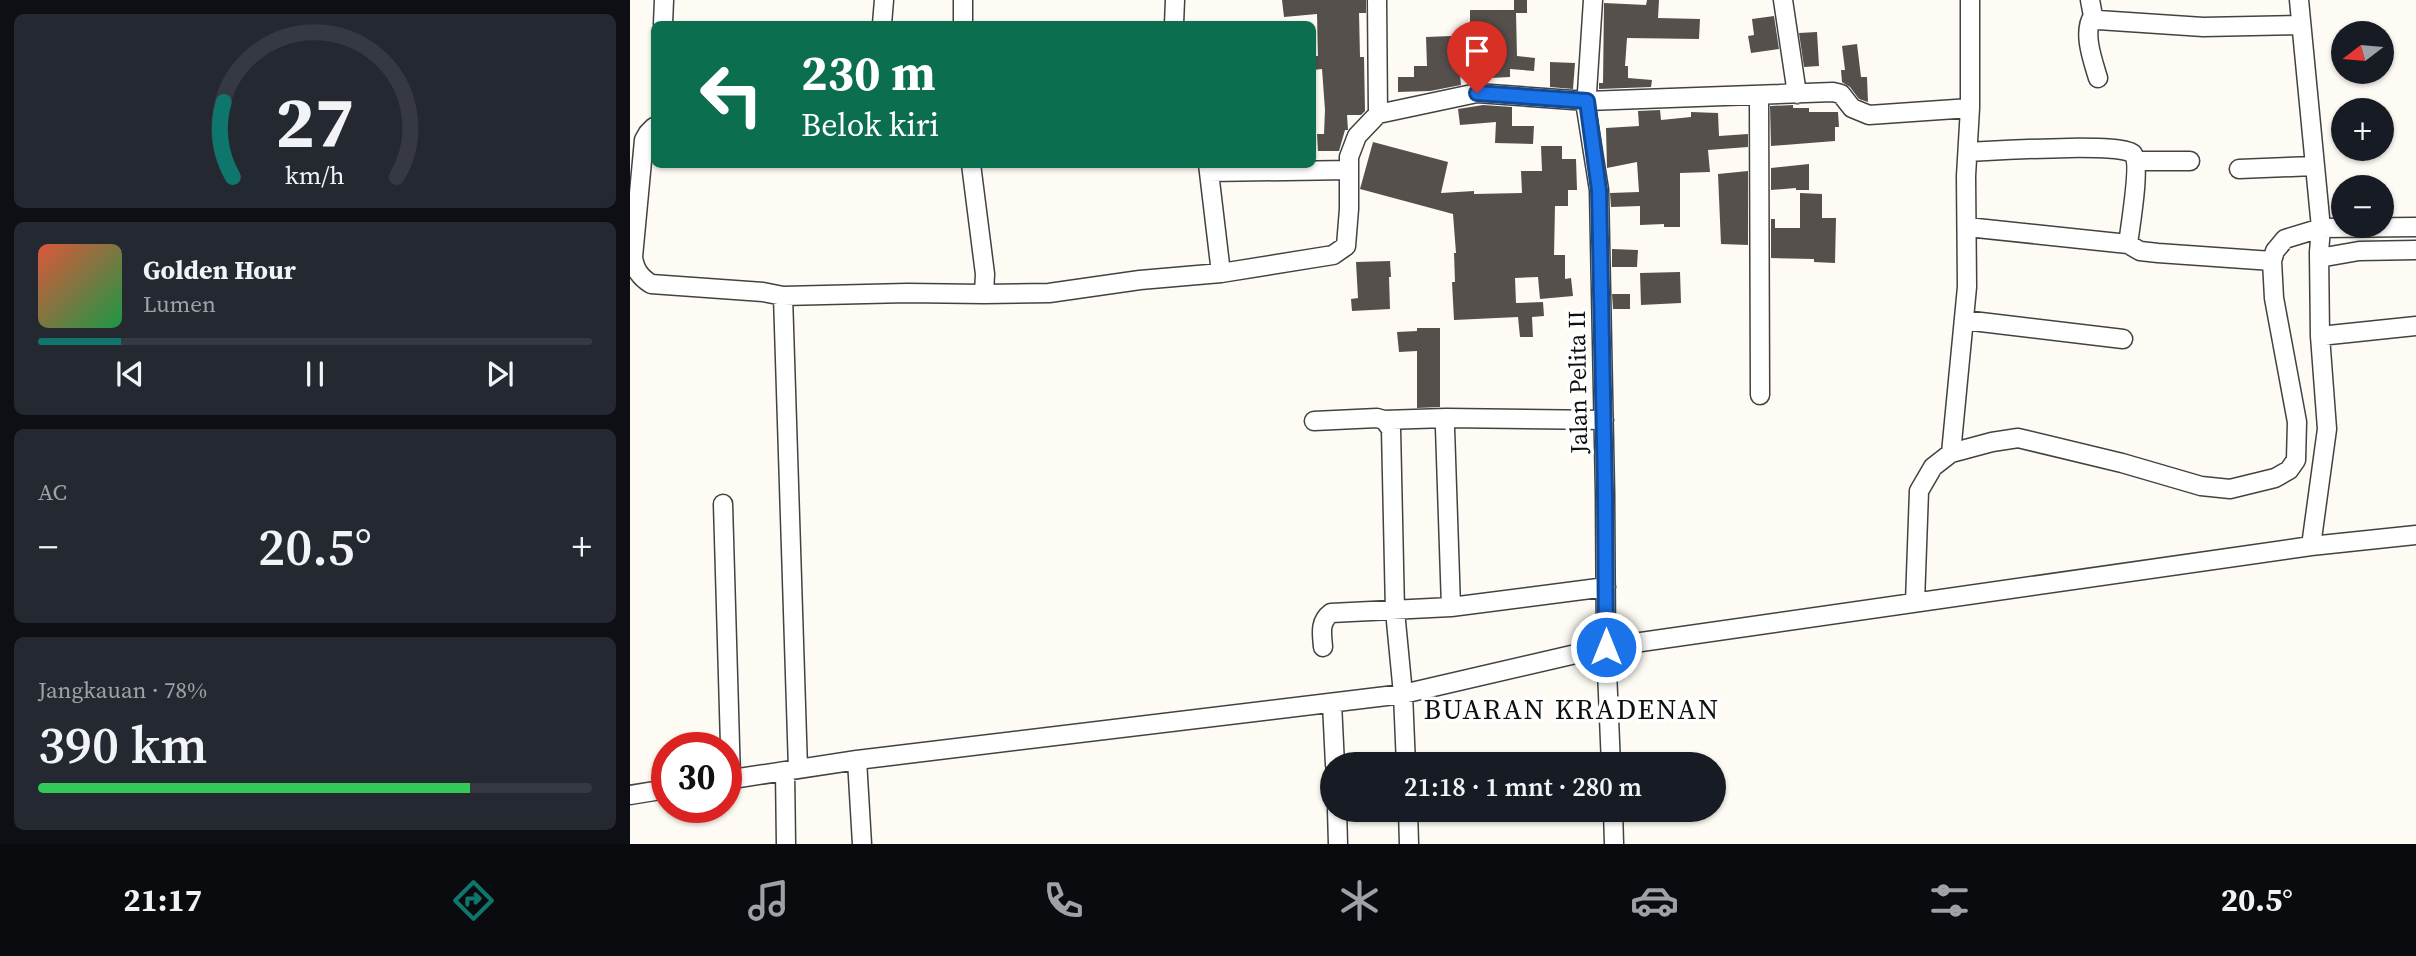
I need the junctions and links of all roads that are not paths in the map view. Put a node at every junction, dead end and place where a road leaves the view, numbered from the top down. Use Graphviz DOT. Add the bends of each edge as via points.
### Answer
graph roads {
  1 [pos="664,0"];
  2 [pos="884,0"];
  3 [pos="963,0"];
  4 [pos="1175,0"];
  5 [pos="1377,0"];
  6 [pos="1593,0"];
  7 [pos="1783,0"];
  8 [pos="1970,0"];
  9 [pos="2299,0"];
  10 [pos="2092,8"];
  11 [pos="663,21"];
  12 [pos="882,21"];
  13 [pos="963,21"];
  14 [pos="1174,21"];
  15 [pos="2300,25"];
  16 [pos="2098,78"];
  17 [pos="1797,93"];
  18 [pos="1759,96"];
  19 [pos="1587,101"];
  20 [pos="1970,108"];
  21 [pos="1378,114"];
  22 [pos="651,130"];
  23 [pos="1968,152"];
  24 [pos="2136,161"];
  25 [pos="2190,161"];
  26 [pos="2314,166"];
  27 [pos="972,168"];
  28 [pos="1209,168"];
  29 [pos="2239,169"];
  30 [pos="1349,170"];
  31 [pos="1967,227"];
  32 [pos="2416,227"];
  33 [pos="2320,243"];
  34 [pos="2128,244"];
  35 [pos="2416,250"];
  36 [pos="2272,261"];
  37 [pos="1221,273"];
  38 [pos="984,294"];
  39 [pos="782,300"];
  40 [pos="1964,320"];
  41 [pos="2416,326"];
  42 [pos="2320,336"];
  43 [pos="2123,339"];
  44 [pos="1760,395"];
  45 [pos="1446,418"];
  46 [pos="1384,420"];
  47 [pos="1604,420"];
  48 [pos="1314,421"];
  49 [pos="1951,453"];
  50 [pos="723,504"];
  51 [pos="2416,535"];
  52 [pos="2311,546"];
  53 [pos="1606,587"];
  54 [pos="1920,601"];
  55 [pos="1451,607"];
  56 [pos="1395,611"];
  57 [pos="1606,647"];
  58 [pos="1323,648"];
  59 [pos="1403,694"];
  60 [pos="1332,703"];
  61 [pos="728,732"];
  62 [pos="1334,752"];
  63 [pos="1405,752"];
  64 [pos="1610,752"];
  65 [pos="857,760"];
  66 [pos="792,770"];
  67 [pos="742,777"];
  68 [pos="651,792"];
  69 [pos="630,795"];
  70 [pos="1337,822"];
  71 [pos="1408,822"];
  72 [pos="1613,822"];
  73 [pos="786,844"];
  74 [pos="862,844"];
  75 [pos="1338,844"];
  76 [pos="1409,844"];
  77 [pos="1614,844"];
  1 -- 11 [label="street"];
  2 -- 12 [label="street"];
  3 -- 13 [label="street"];
  4 -- 14 [label="street"];
  5 -- 21 [label="street"];
  6 -- 19 [label="street, Jalan Pelita II"];
  7 -- 17 [label="street"];
  8 -- 20 [label="street"];
  9 -- 15 [label="street"];
  10 -- 15 [label="street" via="2098,20 2203,27"];
  10 -- 16 [label="street" via="2089,36"];
  15 -- 26 [label="street"];
  17 -- 18 [label="street"];
  17 -- 20 [label="street" via="1838,93 1852,108 1869,115"];
  18 -- 19 [label="street"];
  18 -- 44 [label="street"];
  19 -- 21 [label="street" via="1477,93"];
  19 -- 47 [label="street, Jalan Pelita II" via="1599,190"];
  20 -- 23 [label="street"];
  21 -- 30 [label="street" via="1357,136"];
  22 -- 39 [label="street" via="644,140 633,257 641,278 651,284 763,292"];
  23 -- 24 [label="street" via="2101,147 2129,151"];
  23 -- 31 [label="street"];
  24 -- 25 [label="street"];
  24 -- 34 [label="street"];
  26 -- 29 [label="street"];
  26 -- 33 [label="street"];
  27 -- 38 [label="street"];
  28 -- 30 [label="street"];
  28 -- 37 [label="street"];
  30 -- 37 [label="street" via="1348,243 1342,250"];
  31 -- 34 [label="street"];
  31 -- 40 [label="street"];
  32 -- 33 [label="street"];
  33 -- 35 [label="street" via="2360,251"];
  33 -- 36 [label="street" via="2285,239"];
  33 -- 42 [label="street"];
  34 -- 36 [label="street" via="2140,251"];
  36 -- 49 [label="street" via="2274,298 2297,422 2296,460 2282,474 2230,489 2201,486 2018,438"];
  37 -- 38 [label="street" via="1049,293"];
  38 -- 39 [label="street"];
  39 -- 66 [label="street"];
  40 -- 43 [label="street"];
  40 -- 49 [label="street"];
  41 -- 42 [label="street"];
  42 -- 52 [label="street" via="2327,429"];
  45 -- 46 [label="street"];
  45 -- 47 [label="street"];
  45 -- 55 [label="street"];
  46 -- 48 [label="street"];
  46 -- 56 [label="street" via="1392,438"];
  47 -- 53 [label="street, Jalan Pelita II"];
  49 -- 54 [label="street" via="1933,467 1919,491"];
  50 -- 61 [label="street"];
  51 -- 52 [label="street"];
  52 -- 54 [label="street"];
  53 -- 55 [label="street"];
  53 -- 57 [label="street, Jalan Pelita II"];
  54 -- 57 [label="street"];
  55 -- 56 [label="street"];
  56 -- 58 [label="street" via="1331,613 1321,627"];
  56 -- 59 [label="street"];
  57 -- 59 [label="street"];
  57 -- 64 [label="street, Jalan Pelita II"];
  59 -- 60 [label="street"];
  59 -- 63 [label="street"];
  60 -- 62 [label="street"];
  60 -- 65 [label="street"];
  65 -- 66 [label="street"];
  65 -- 74 [label="street"];
  66 -- 67 [label="street"];
  66 -- 73 [label="street"];
  68 -- 69 [label="street"];
  70 -- 75 [label="street"];
  71 -- 76 [label="street"];
  72 -- 77 [label="street"];
}
